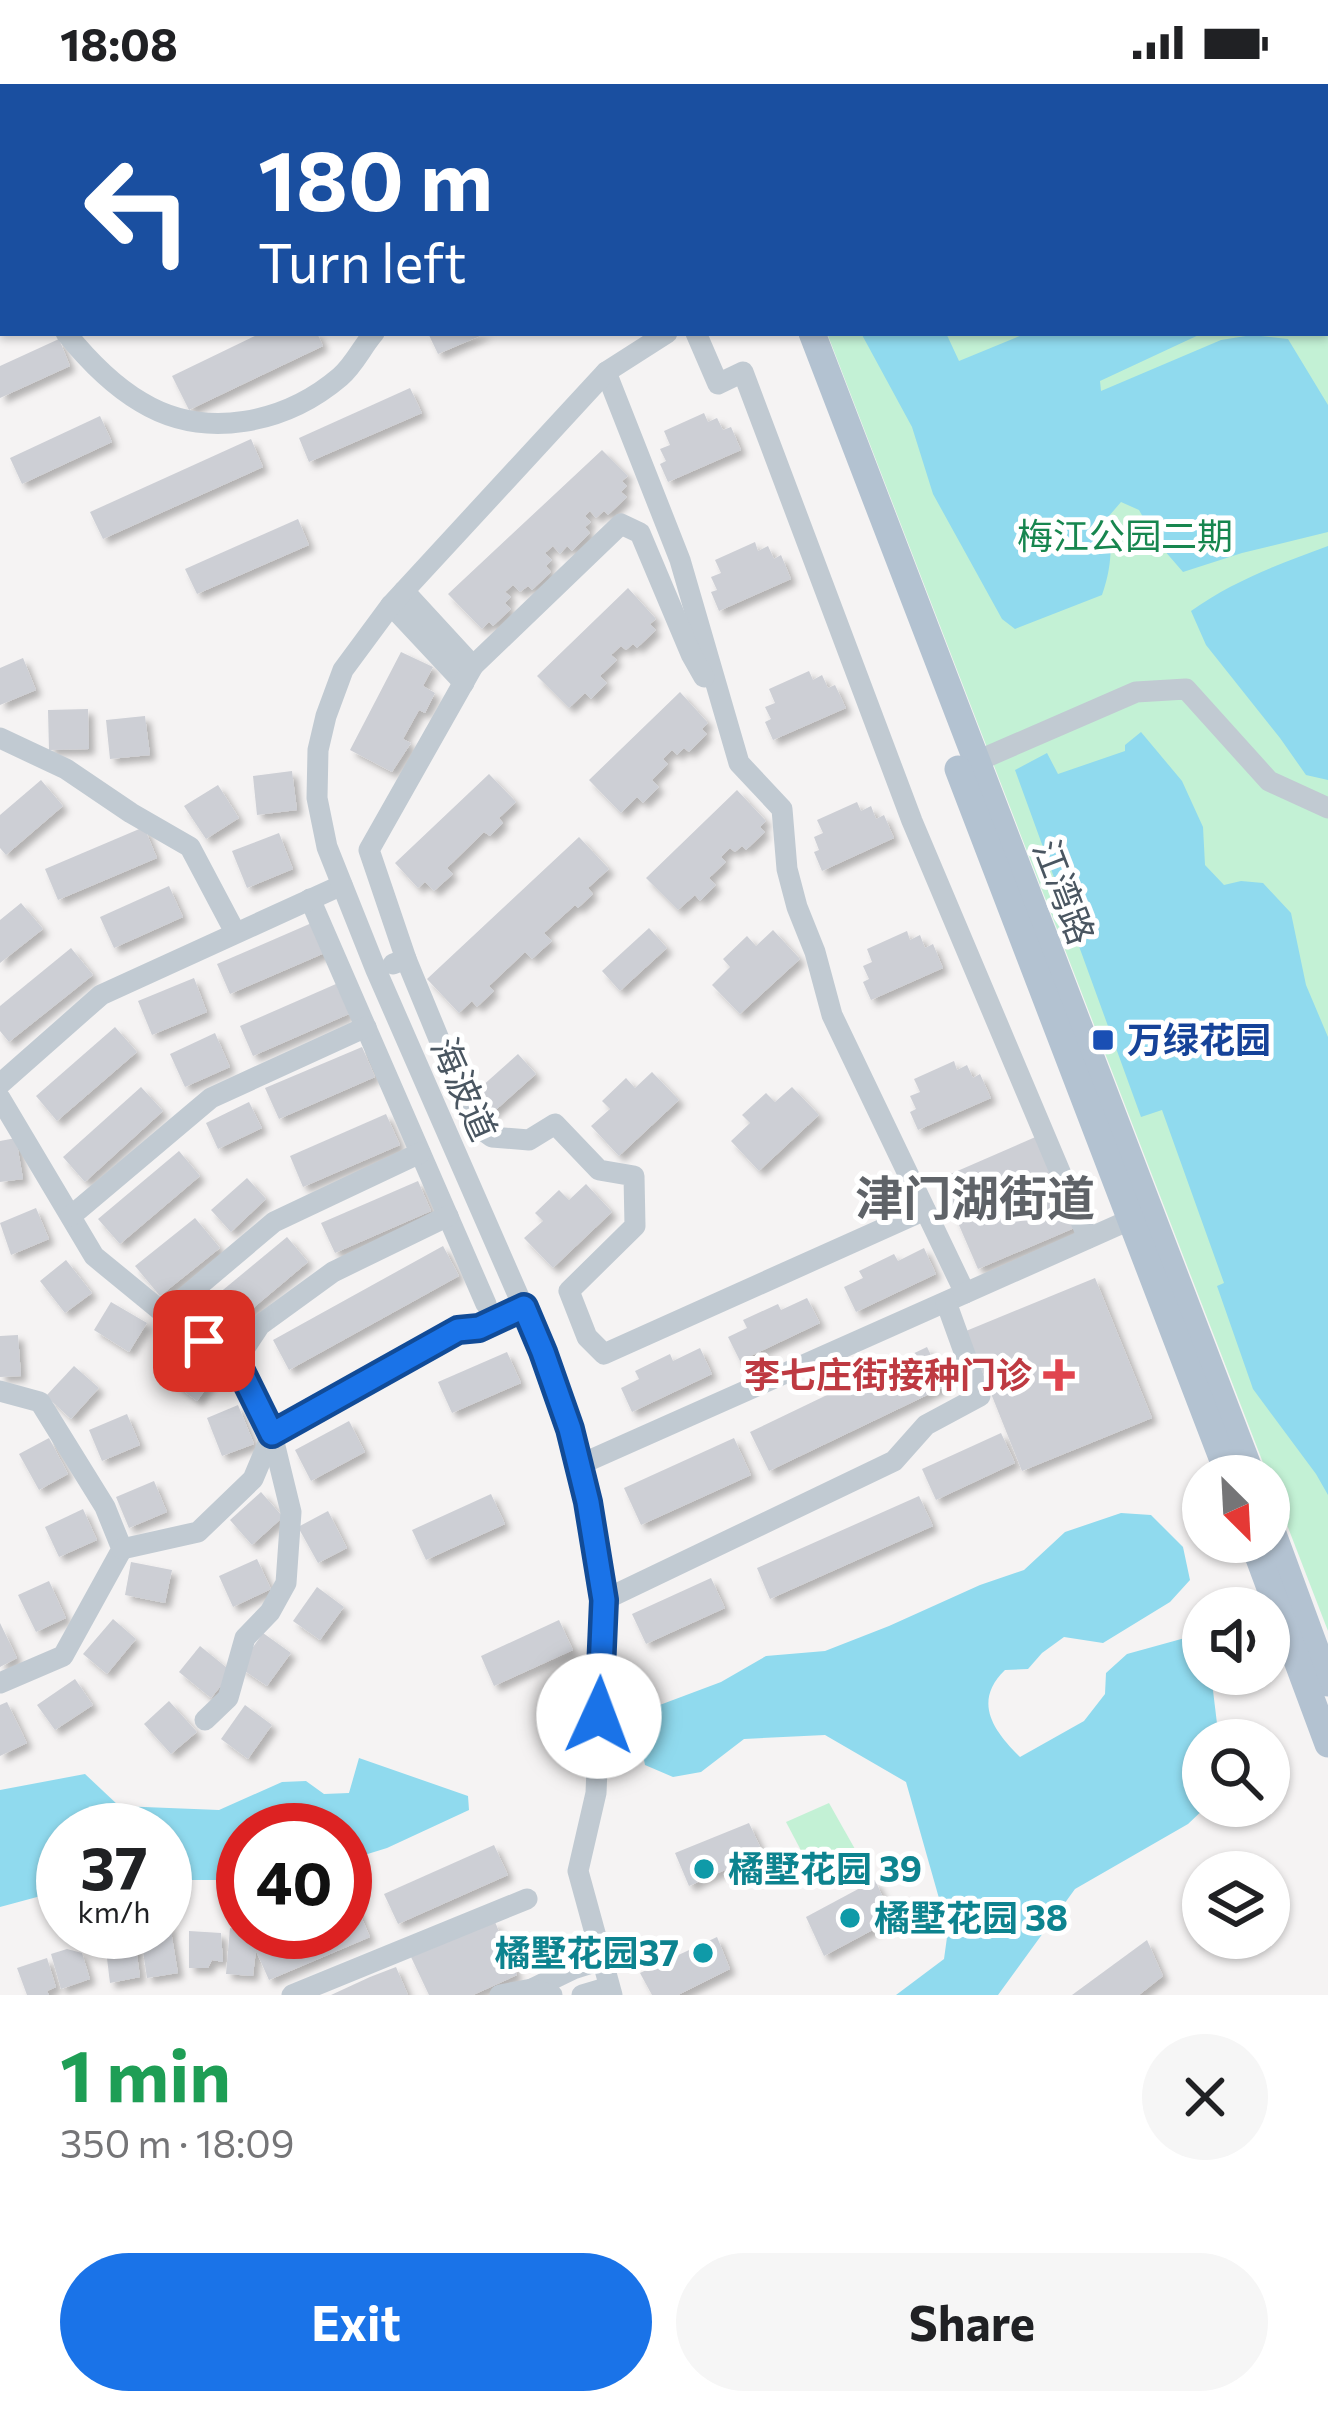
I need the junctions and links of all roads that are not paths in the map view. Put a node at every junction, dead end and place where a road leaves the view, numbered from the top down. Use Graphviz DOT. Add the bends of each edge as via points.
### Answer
graph roads {
  1 [pos="69,336"];
  2 [pos="372,336"];
  3 [pos="663,336"];
  4 [pos="697,336"];
  5 [pos="793,336"];
  6 [pos="813,336"];
  7 [pos="606,372"];
  8 [pos="398,598"];
  9 [pos="469,675"];
  10 [pos="722,707"];
  11 [pos="0,738"];
  12 [pos="975,762"];
  13 [pos="1328,808"];
  14 [pos="342,885"];
  15 [pos="310,899"];
  16 [pos="235,932"];
  17 [pos="406,959"];
  18 [pos="376,970"];
  19 [pos="365,1027"];
  20 [pos="0,1084"];
  21 [pos="0,1098"];
  22 [pos="420,1153"];
  23 [pos="925,1210"];
  24 [pos="1139,1215"];
  25 [pos="71,1216"];
  26 [pos="448,1216"];
  27 [pos="1088,1238"];
  28 [pos="520,1298"];
  29 [pos="955,1298"];
  30 [pos="486,1304"];
  31 [pos="165,1314"];
  32 [pos="458,1330"];
  33 [pos="236,1361"];
  34 [pos="0,1391"];
  35 [pos="272,1434"];
  36 [pos="1222,1455"];
  37 [pos="1243,1455"];
  38 [pos="579,1465"];
  39 [pos="122,1549"];
  40 [pos="1261,1563"];
  41 [pos="1284,1563"];
  42 [pos="604,1600"];
  43 [pos="0,1683"];
  44 [pos="1328,1683"];
  45 [pos="205,1720"];
  46 [pos="1328,1744"];
  47 [pos="527,1899"];
  48 [pos="601,1960"];
  49 [pos="610,1991"];
  50 [pos="542,1992"];
  51 [pos="292,1995"];
  52 [pos="500,1995"];
  53 [pos="582,1995"];
  1 -- 2 [label="street" via="142,403 223,423 304,402 345,372"];
  3 -- 7 [label="street, 海波道"];
  4 -- 27 [label="street" via="718,384 743,372 911,821"];
  5 -- 24 [label="main road, 江湾路"];
  6 -- 12 [label="main road, 江湾路"];
  7 -- 8 [label="street, 海波道"];
  7 -- 10 [label="street" via="680,560"];
  8 -- 9 [label="street"];
  8 -- 14 [label="street, 海波道" via="343,670 318,750 317,798"];
  9 -- 10 [label="street" via="621,524 640,533"];
  9 -- 17 [label="street" via="369,850"];
  10 -- 23 [label="street" via="739,763 782,809 787,869 832,1015"];
  11 -- 16 [label="street" via="190,847"];
  12 -- 13 [label="street" via="1136,692 1186,689 1269,782"];
  12 -- 24 [label="main road, 江湾路"];
  14 -- 15 [label="street"];
  14 -- 18 [label="street, 海波道"];
  15 -- 16 [label="street"];
  15 -- 19 [label="street"];
  16 -- 20 [label="street" via="101,995"];
  17 -- 18 [label="street"];
  17 -- 23 [label="street" via="473,1124 492,1137 529,1140 555,1124 598,1170 634,1176 635,1226 569,1291 587,1337 604,1354"];
  18 -- 28 [label="street, 海波道"];
  19 -- 22 [label="street"];
  19 -- 25 [label="street" via="211,1098"];
  21 -- 25 [label="street"];
  22 -- 26 [label="street"];
  22 -- 31 [label="street" via="274,1222"];
  23 -- 29 [label="street"];
  24 -- 27 [label="street"];
  24 -- 36 [label="main road, 江湾路"];
  24 -- 37 [label="main road, 江湾路"];
  25 -- 31 [label="street" via="94,1256"];
  26 -- 30 [label="street"];
  26 -- 33 [label="street" via="333,1272 260,1325"];
  27 -- 29 [label="street"];
  28 -- 30 [label="street"];
  28 -- 32 [label="street" via="479,1328"];
  28 -- 38 [label="street, 海波道"];
  29 -- 38 [label="street"];
  29 -- 42 [label="street" via="980,1396 926,1425 894,1461"];
  30 -- 32 [label="street"];
  31 -- 33 [label="street"];
  32 -- 35 [label="street"];
  33 -- 35 [label="street"];
  34 -- 39 [label="street" via="40,1402"];
  35 -- 39 [label="street" via="254,1479 198,1532"];
  35 -- 45 [label="street" via="291,1512 286,1583 244,1637 228,1698"];
  38 -- 42 [label="street, 海波道"];
  39 -- 43 [label="street" via="63,1656"];
  40 -- 46 [label="main road"];
  41 -- 44 [label="main road"];
  42 -- 48 [label="street, 海波道" via="596,1793 578,1871"];
  47 -- 51 [label="street"];
  48 -- 49 [label="street, 海波道"];
  48 -- 50 [label="street" via="544,1981"];
  49 -- 53 [label="street"];
  50 -- 52 [label="street"];
}
